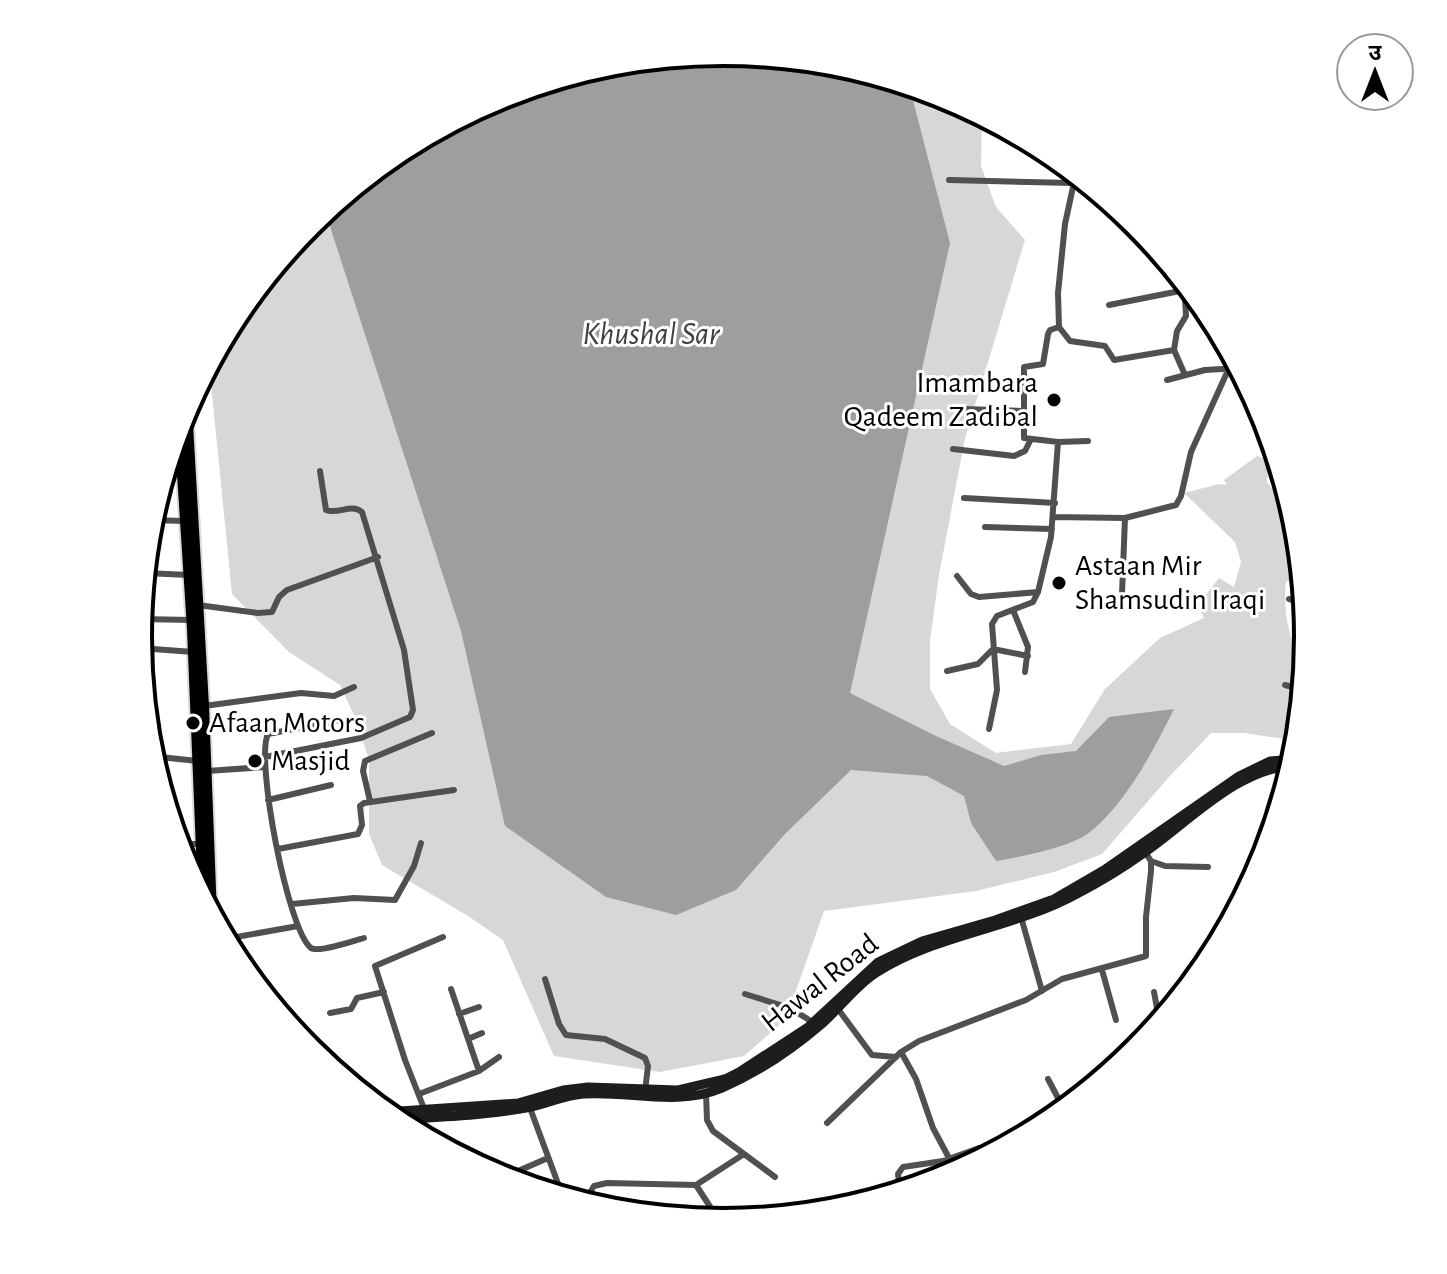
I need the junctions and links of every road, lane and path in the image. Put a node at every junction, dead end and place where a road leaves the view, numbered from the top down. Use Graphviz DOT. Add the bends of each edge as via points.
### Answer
graph roads {
  1 [pos="949,180"];
  2 [pos="1070,183"];
  3 [pos="1072,185"];
  4 [pos="1179,291"];
  5 [pos="1185,301"];
  6 [pos="1109,305"];
  7 [pos="1059,327"];
  8 [pos="1174,350"];
  9 [pos="1227,368"];
  10 [pos="1228,370"];
  11 [pos="1185,375"];
  12 [pos="1167,380"];
  13 [pos="964,409"];
  14 [pos="1022,411"];
  15 [pos="188,440"];
  16 [pos="1030,441"];
  17 [pos="1088,441"];
  18 [pos="1058,442"];
  19 [pos="953,449"];
  20 [pos="181,461"];
  21 [pos="178,471"];
  22 [pos="181,471"];
  23 [pos="320,471"];
  24 [pos="964,498"];
  25 [pos="1055,503"];
  26 [pos="1053,517"];
  27 [pos="1125,518"];
  28 [pos="164,520"];
  29 [pos="184,521"];
  30 [pos="985,527"];
  31 [pos="1052,529"];
  32 [pos="378,557"];
  33 [pos="156,573"];
  34 [pos="192,575"];
  35 [pos="957,576"];
  36 [pos="1038,592"];
  37 [pos="1122,594"];
  38 [pos="1289,599"];
  39 [pos="1293,601"];
  40 [pos="198,605"];
  41 [pos="1013,610"];
  42 [pos="153,621"];
  43 [pos="194,626"];
  44 [pos="153,649"];
  45 [pos="993,649"];
  46 [pos="193,652"];
  47 [pos="1028,656"];
  48 [pos="947,671"];
  49 [pos="1025,672"];
  50 [pos="1285,685"];
  51 [pos="354,687"];
  52 [pos="1292,687"];
  53 [pos="204,706"];
  54 [pos="340,720"];
  55 [pos="989,729"];
  56 [pos="432,733"];
  57 [pos="265,757"];
  58 [pos="165,758"];
  59 [pos="1281,760"];
  60 [pos="197,761"];
  61 [pos="265,767"];
  62 [pos="1279,768"];
  63 [pos="207,771"];
  64 [pos="331,785"];
  65 [pos="454,790"];
  66 [pos="268,800"];
  67 [pos="370,801"];
  68 [pos="421,843"];
  69 [pos="192,844"];
  70 [pos="201,844"];
  71 [pos="278,849"];
  72 [pos="1145,853"];
  73 [pos="1208,867"];
  74 [pos="202,869"];
  75 [pos="211,890"];
  76 [pos="292,904"];
  77 [pos="1021,916"];
  78 [pos="298,926"];
  79 [pos="238,937"];
  80 [pos="443,937"];
  81 [pos="364,938"];
  82 [pos="1102,970"];
  83 [pos="545,979"];
  84 [pos="451,989"];
  85 [pos="1042,991"];
  86 [pos="384,992"];
  87 [pos="1154,992"];
  88 [pos="745,994"];
  89 [pos="479,1007"];
  90 [pos="1157,1008"];
  91 [pos="834,1010"];
  92 [pos="330,1013"];
  93 [pos="459,1014"];
  94 [pos="1116,1020"];
  95 [pos="814,1023"];
  96 [pos="482,1033"];
  97 [pos="468,1039"];
  98 [pos="899,1055"];
  99 [pos="499,1057"];
  100 [pos="479,1071"];
  101 [pos="1048,1079"];
  102 [pos="706,1090"];
  103 [pos="645,1091"];
  104 [pos="419,1094"];
  105 [pos="1059,1099"];
  106 [pos="530,1108"];
  107 [pos="408,1113"];
  108 [pos="426,1114"];
  109 [pos="417,1119"];
  110 [pos="827,1123"];
  111 [pos="976,1149"];
  112 [pos="744,1154"];
  113 [pos="548,1158"];
  114 [pos="949,1158"];
  115 [pos="520,1170"];
  116 [pos="775,1177"];
  117 [pos="899,1181"];
  118 [pos="558,1183"];
  119 [pos="696,1185"];
  120 [pos="590,1192"];
  121 [pos="711,1208"];
  1 -- 2 [label="street"];
  3 -- 7 [label="street" via="1059,266"];
  4 -- 6 [label="street"];
  5 -- 8 [label="street"];
  7 -- 8 [label="street" via="1070,341 1105,346 1114,360"];
  7 -- 14 [label="street" via="1048,334 1043,364 1024,367"];
  8 -- 11 [label="street"];
  9 -- 11 [label="street"];
  10 -- 27 [label="street" via="1191,452 1176,505"];
  11 -- 12 [label="street"];
  13 -- 14 [label="street"];
  14 -- 16 [label="street" via="1024,438"];
  15 -- 34 [label="main road"];
  16 -- 18 [label="street"];
  16 -- 19 [label="street" via="1014,456"];
  17 -- 18 [label="street"];
  18 -- 25 [label="street"];
  20 -- 22 [label="main road"];
  21 -- 22 [label="street"];
  22 -- 29 [label="main road"];
  23 -- 32 [label="street" via="326,510 359,509"];
  24 -- 25 [label="street"];
  25 -- 26 [label="street"];
  26 -- 27 [label="street"];
  26 -- 31 [label="street"];
  27 -- 37 [label="street"];
  28 -- 29 [label="street"];
  29 -- 34 [label="main road"];
  30 -- 31 [label="street"];
  31 -- 36 [label="street"];
  32 -- 40 [label="street" via="287,590 272,612"];
  32 -- 57 [label="street" via="404,650 412,714 361,738"];
  33 -- 34 [label="street"];
  34 -- 40 [label="main road"];
  34 -- 43 [label="main road"];
  35 -- 36 [label="street" via="979,597"];
  36 -- 41 [label="street" via="1033,602"];
  38 -- 39 [label="street"];
  40 -- 43 [label="main road"];
  41 -- 45 [label="street" via="993,620"];
  41 -- 47 [label="street"];
  42 -- 43 [label="street"];
  43 -- 46 [label="main road"];
  43 -- 53 [label="main road"];
  44 -- 46 [label="street"];
  45 -- 47 [label="street"];
  45 -- 48 [label="street" via="978,664"];
  45 -- 55 [label="street" via="997,690"];
  46 -- 60 [label="main road"];
  47 -- 49 [label="street"];
  50 -- 52 [label="street"];
  51 -- 53 [label="street" via="334,696 301,693"];
  53 -- 63 [label="main road"];
  54 -- 57 [label="street" via="268,734"];
  56 -- 67 [label="street" via="365,761"];
  57 -- 61 [label="street"];
  58 -- 60 [label="street"];
  59 -- 72 [label="main road, Hawal Road" via="1249,770"];
  60 -- 70 [label="main road"];
  61 -- 63 [label="street"];
  61 -- 66 [label="street"];
  62 -- 72 [label="main road, Hawal Road" via="1237,785"];
  63 -- 75 [label="main road"];
  64 -- 66 [label="street"];
  65 -- 67 [label="street"];
  66 -- 71 [label="street"];
  67 -- 71 [label="street" via="360,806 358,834"];
  68 -- 76 [label="street" via="395,900"];
  69 -- 70 [label="street"];
  70 -- 74 [label="main road"];
  71 -- 76 [label="street"];
  72 -- 73 [label="street" via="1165,866"];
  72 -- 77 [label="main road, Hawal Road" via="1080,893"];
  72 -- 82 [label="street" via="1146,956"];
  76 -- 78 [label="street"];
  77 -- 85 [label="street"];
  77 -- 91 [label="main road, Hawal Road" via="893,963"];
  78 -- 79 [label="street"];
  78 -- 81 [label="street" via="313,949"];
  80 -- 86 [label="street" via="378,963 375,971"];
  82 -- 85 [label="street" via="1062,979"];
  82 -- 94 [label="street"];
  83 -- 103 [label="street" via="566,1035 605,1039 645,1058"];
  84 -- 93 [label="street"];
  85 -- 98 [label="street" via="938,1032"];
  86 -- 92 [label="street" via="357,998 351,1009"];
  86 -- 104 [label="street"];
  87 -- 90 [label="street"];
  88 -- 95 [label="street" via="790,1008"];
  89 -- 93 [label="street"];
  91 -- 95 [label="main road, Hawal Road"];
  91 -- 98 [label="street" via="872,1055"];
  91 -- 102 [label="main road, Hawal Road" via="796,1044 735,1082"];
  93 -- 97 [label="street"];
  95 -- 102 [label="main road, Hawal Road"];
  96 -- 97 [label="street"];
  97 -- 100 [label="street"];
  98 -- 110 [label="street"];
  98 -- 114 [label="street" via="916,1079"];
  99 -- 100 [label="street"];
  100 -- 104 [label="street"];
  101 -- 105 [label="street"];
  102 -- 103 [label="main road, Hawal Road"];
  102 -- 106 [label="main road, Hawal Road" via="659,1098 580,1094"];
  102 -- 112 [label="street" via="707,1120 713,1131"];
  103 -- 108 [label="main road, Hawal Road" via="573,1088 518,1103"];
  104 -- 108 [label="street"];
  106 -- 108 [label="main road, Hawal Road"];
  106 -- 113 [label="street"];
  107 -- 108 [label="main road, Hawal Road"];
  108 -- 109 [label="main road, Hawal Road"];
  111 -- 114 [label="street"];
  112 -- 116 [label="street"];
  112 -- 119 [label="street"];
  113 -- 115 [label="street"];
  113 -- 118 [label="street"];
  114 -- 117 [label="street" via="903,1167"];
  119 -- 120 [label="street" via="607,1183"];
  119 -- 121 [label="street"];
}
